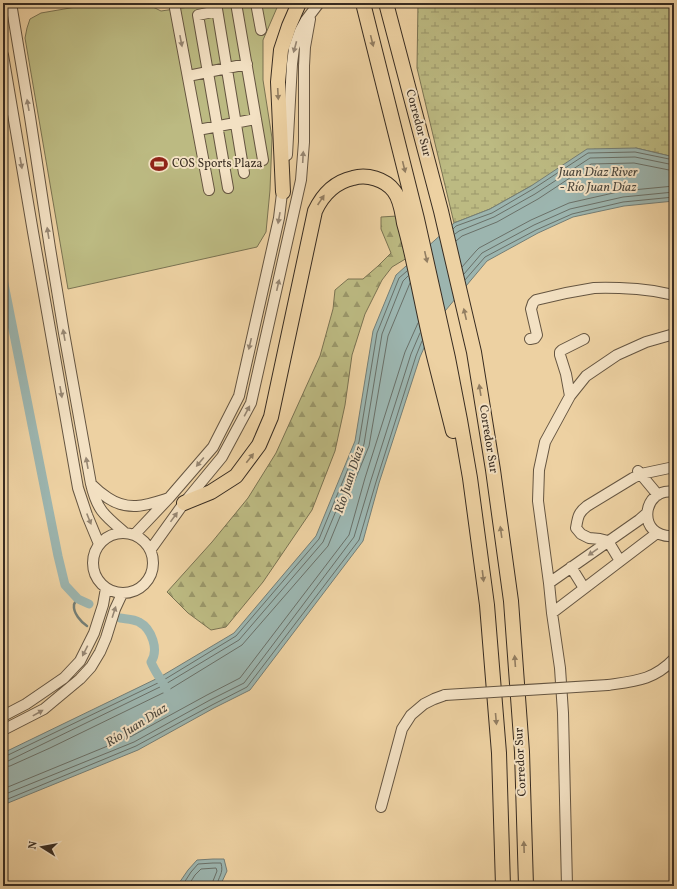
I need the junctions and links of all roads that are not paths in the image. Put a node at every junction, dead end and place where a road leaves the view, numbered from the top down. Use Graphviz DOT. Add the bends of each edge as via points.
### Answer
graph roads {
  1 [pos="11,3"];
  2 [pos="174,3"];
  3 [pos="236,3"];
  4 [pos="256,3"];
  5 [pos="300,3"];
  6 [pos="319,3"];
  7 [pos="363,3"];
  8 [pos="386,3"];
  9 [pos="217,7"];
  10 [pos="312,12"];
  11 [pos="262,30"];
  12 [pos="3,55"];
  13 [pos="247,64"];
  14 [pos="227,69"];
  15 [pos="208,72"];
  16 [pos="188,76"];
  17 [pos="256,119"];
  18 [pos="236,123"];
  19 [pos="217,126"];
  20 [pos="198,130"];
  21 [pos="263,160"];
  22 [pos="244,173"];
  23 [pos="228,188"];
  24 [pos="209,190"];
  25 [pos="283,192"];
  26 [pos="33,232"];
  27 [pos="54,272"];
  28 [pos="674,295"];
  29 [pos="47,313"];
  30 [pos="674,334"];
  31 [pos="530,339"];
  32 [pos="584,339"];
  33 [pos="442,359"];
  34 [pos="566,374"];
  35 [pos="586,376"];
  36 [pos="570,396"];
  37 [pos="674,467"];
  38 [pos="640,472"];
  39 [pos="91,484"];
  40 [pos="674,492"];
  41 [pos="658,495"];
  42 [pos="169,498"];
  43 [pos="184,503"];
  44 [pos="647,513"];
  45 [pos="124,532"];
  46 [pos="657,533"];
  47 [pos="135,534"];
  48 [pos="674,536"];
  49 [pos="608,541"];
  50 [pos="99,544"];
  51 [pos="151,549"];
  52 [pos="620,561"];
  53 [pos="571,568"];
  54 [pos="549,583"];
  55 [pos="106,588"];
  56 [pos="584,588"];
  57 [pos="122,594"];
  58 [pos="552,613"];
  59 [pos="674,659"];
  60 [pos="3,716"];
  61 [pos="3,730"];
  62 [pos="381,806"];
  63 [pos="503,886"];
  64 [pos="526,886"];
  65 [pos="568,886"];
  27 -- 1 [label="street, one-way"];
  2 -- 16 [label="street, one-way"];
  3 -- 13 [label="street"];
  4 -- 11 [label="street"];
  5 -- 25 [label="highway, one-way" via="281,50 278,82"];
  6 -- 10 [label="street"];
  7 -- 33 [label="highway, Corredor Sur, one-way" via="417,219"];
  64 -- 8 [label="highway, Corredor Sur, one-way" via="522,752 510,601 493,470 474,352 441,211"];
  9 -- 14 [label="street"];
  9 -- 15 [label="street" via="198,16"];
  10 -- 25 [label="street, one-way" via="300,31 294,48"];
  43 -- 10 [label="street, one-way" via="222,457 251,403 301,180 305,47"];
  12 -- 26 [label="street, one-way"];
  13 -- 14 [label="street"];
  13 -- 17 [label="street"];
  14 -- 15 [label="street"];
  14 -- 18 [label="street"];
  15 -- 16 [label="street"];
  15 -- 19 [label="street"];
  16 -- 20 [label="street"];
  17 -- 18 [label="street"];
  17 -- 21 [label="street"];
  18 -- 19 [label="street"];
  18 -- 22 [label="street"];
  19 -- 20 [label="street"];
  19 -- 23 [label="street"];
  20 -- 24 [label="street"];
  25 -- 42 [label="street, one-way" via="239,396 213,447"];
  26 -- 27 [label="street" via="41,253"];
  26 -- 29 [label="street"];
  27 -- 29 [label="street" via="49,282"];
  39 -- 27 [label="street, one-way"];
  28 -- 31 [label="street" via="646,290 594,288 536,300 531,309 537,335"];
  29 -- 50 [label="street, one-way" via="78,488"];
  30 -- 35 [label="street" via="646,342 617,355"];
  32 -- 34 [label="street" via="560,352"];
  43 -- 33 [label="highway, one-way" via="211,492 236,476 259,445 271,417 318,204 326,193 343,181 370,177 390,187 398,197"];
  33 -- 63 [label="highway, Corredor Sur, one-way" via="460,420 487,605 499,753"];
  34 -- 35 [label="street"];
  34 -- 36 [label="street"];
  35 -- 36 [label="street"];
  36 -- 54 [label="street" via="545,442 539,470 538,501"];
  37 -- 38 [label="street"];
  38 -- 41 [label="street"];
  38 -- 49 [label="street" via="587,506 578,517 576,528 581,534"];
  39 -- 42 [label="street" via="108,498 124,506 140,506"];
  39 -- 45 [label="street" via="97,504 103,513"];
  40 -- 41 [label="street"];
  41 -- 44 [label="street" via="648,506"];
  42 -- 47 [label="street"];
  51 -- 43 [label="street, one-way"];
  44 -- 46 [label="street" via="649,525"];
  44 -- 49 [label="street"];
  45 -- 47 [label="street"];
  45 -- 50 [label="street" via="114,533"];
  46 -- 48 [label="street" via="666,537"];
  46 -- 52 [label="street"];
  47 -- 51 [label="street"];
  49 -- 52 [label="street"];
  49 -- 53 [label="street, one-way"];
  50 -- 55 [label="street" via="94,553 94,572"];
  51 -- 57 [label="street" via="154,561 149,579 134,592"];
  52 -- 56 [label="street"];
  53 -- 54 [label="street"];
  53 -- 56 [label="street"];
  54 -- 58 [label="street"];
  55 -- 57 [label="street"];
  55 -- 60 [label="street, one-way" via="94,633 80,661 64,678"];
  56 -- 58 [label="street"];
  61 -- 57 [label="street, one-way" via="44,709 91,667 106,638"];
  58 -- 65 [label="street" via="563,713"];
  59 -- 62 [label="street, bridge" via="647,678 608,685 446,695 424,704 411,715 402,729"];
}
